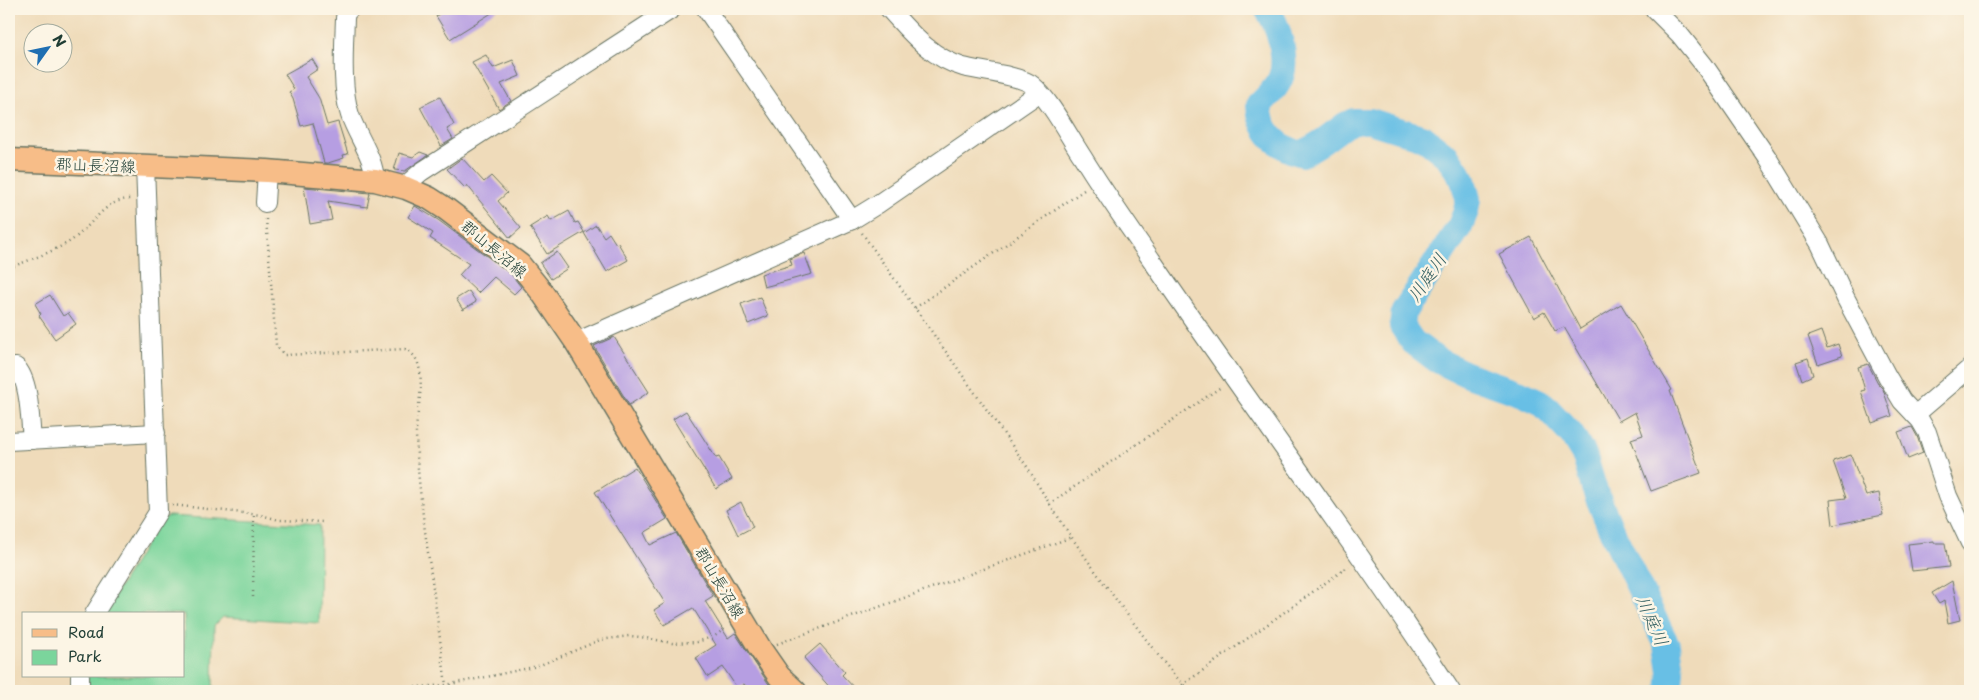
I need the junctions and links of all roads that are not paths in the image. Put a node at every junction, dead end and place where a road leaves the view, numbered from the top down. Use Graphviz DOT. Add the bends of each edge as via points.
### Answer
graph roads {
  1 [pos="350,9"];
  2 [pos="672,9"];
  3 [pos="706,9"];
  4 [pos="889,9"];
  5 [pos="1654,9"];
  6 [pos="1669,15"];
  7 [pos="1039,93"];
  8 [pos="9,160"];
  9 [pos="145,166"];
  10 [pos="268,171"];
  11 [pos="375,180"];
  12 [pos="406,188"];
  13 [pos="265,202"];
  14 [pos="852,220"];
  15 [pos="576,342"];
  16 [pos="9,368"];
  17 [pos="1970,368"];
  18 [pos="1916,415"];
  19 [pos="156,432"];
  20 [pos="32,440"];
  21 [pos="9,441"];
  22 [pos="1970,542"];
  23 [pos="95,612"];
  24 [pos="80,678"];
  25 [pos="80,691"];
  26 [pos="795,691"];
  27 [pos="1451,691"];
  1 -- 11 [label="street" via="345,18 344,91 349,113"];
  2 -- 12 [label="street" via="421,172 411,179"];
  3 -- 14 [label="street"];
  4 -- 7 [label="street" via="934,54 961,66 1022,80"];
  5 -- 6 [label="street"];
  6 -- 18 [label="street" via="1767,157 1820,244 1887,376 1902,401"];
  7 -- 14 [label="street"];
  7 -- 27 [label="street"];
  8 -- 9 [label="main road, 郡山長沼線"];
  9 -- 10 [label="main road, 郡山長沼線"];
  9 -- 19 [label="street"];
  10 -- 11 [label="main road, 郡山長沼線"];
  10 -- 13 [label="street"];
  11 -- 12 [label="main road, 郡山長沼線"];
  12 -- 15 [label="main road, 郡山長沼線" via="460,218 520,266"];
  14 -- 15 [label="street"];
  15 -- 26 [label="main road, 郡山長沼線" via="761,650"];
  16 -- 20 [label="street" via="16,367 24,381"];
  17 -- 18 [label="street"];
  18 -- 22 [label="street" via="1930,437 1948,496"];
  19 -- 20 [label="street"];
  19 -- 23 [label="street" via="158,512"];
  20 -- 21 [label="street"];
  24 -- 25 [label="street"];
}
